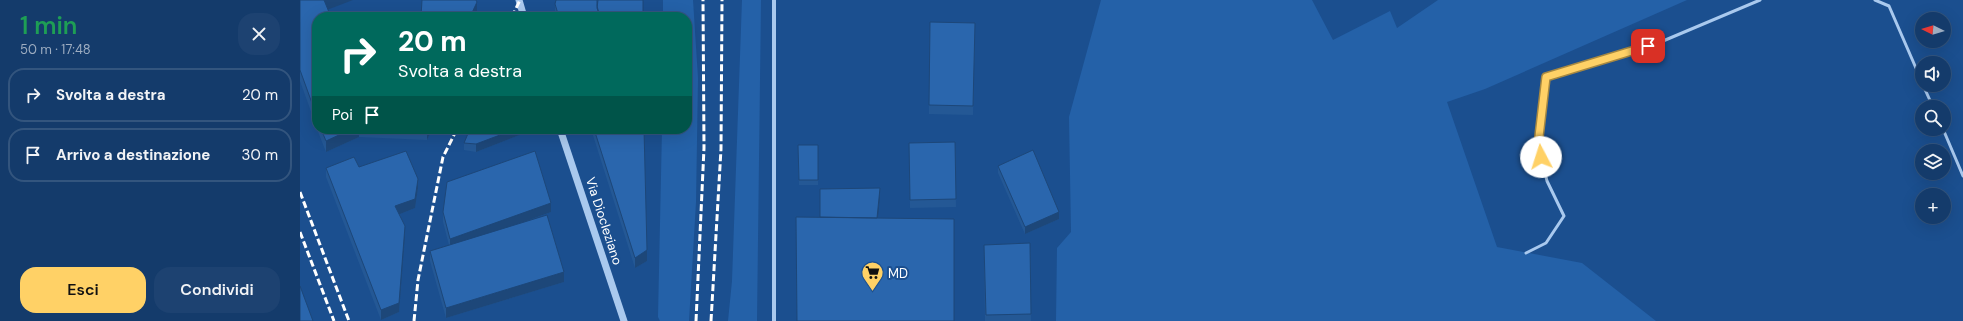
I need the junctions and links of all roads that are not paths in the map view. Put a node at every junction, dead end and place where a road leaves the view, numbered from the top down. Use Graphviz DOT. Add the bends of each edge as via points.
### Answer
graph roads {
  1 [pos="519,0"];
  2 [pos="774,0"];
  3 [pos="1760,0"];
  4 [pos="1875,0"];
  5 [pos="523,12"];
  6 [pos="1915,66"];
  7 [pos="562,134"];
  8 [pos="1945,136"];
  9 [pos="1963,176"];
  10 [pos="1526,253"];
  11 [pos="624,321"];
  12 [pos="774,321"];
  1 -- 5 [label="street"];
  2 -- 12 [label="street"];
  3 -- 10 [label="lane" via="1663,42 1546,77 1538,145 1547,181 1564,216 1546,243"];
  4 -- 6 [label="lane" via="1889,6"];
  7 -- 11 [label="street, Via Diocleziano"];
  8 -- 9 [label="lane"];
}
